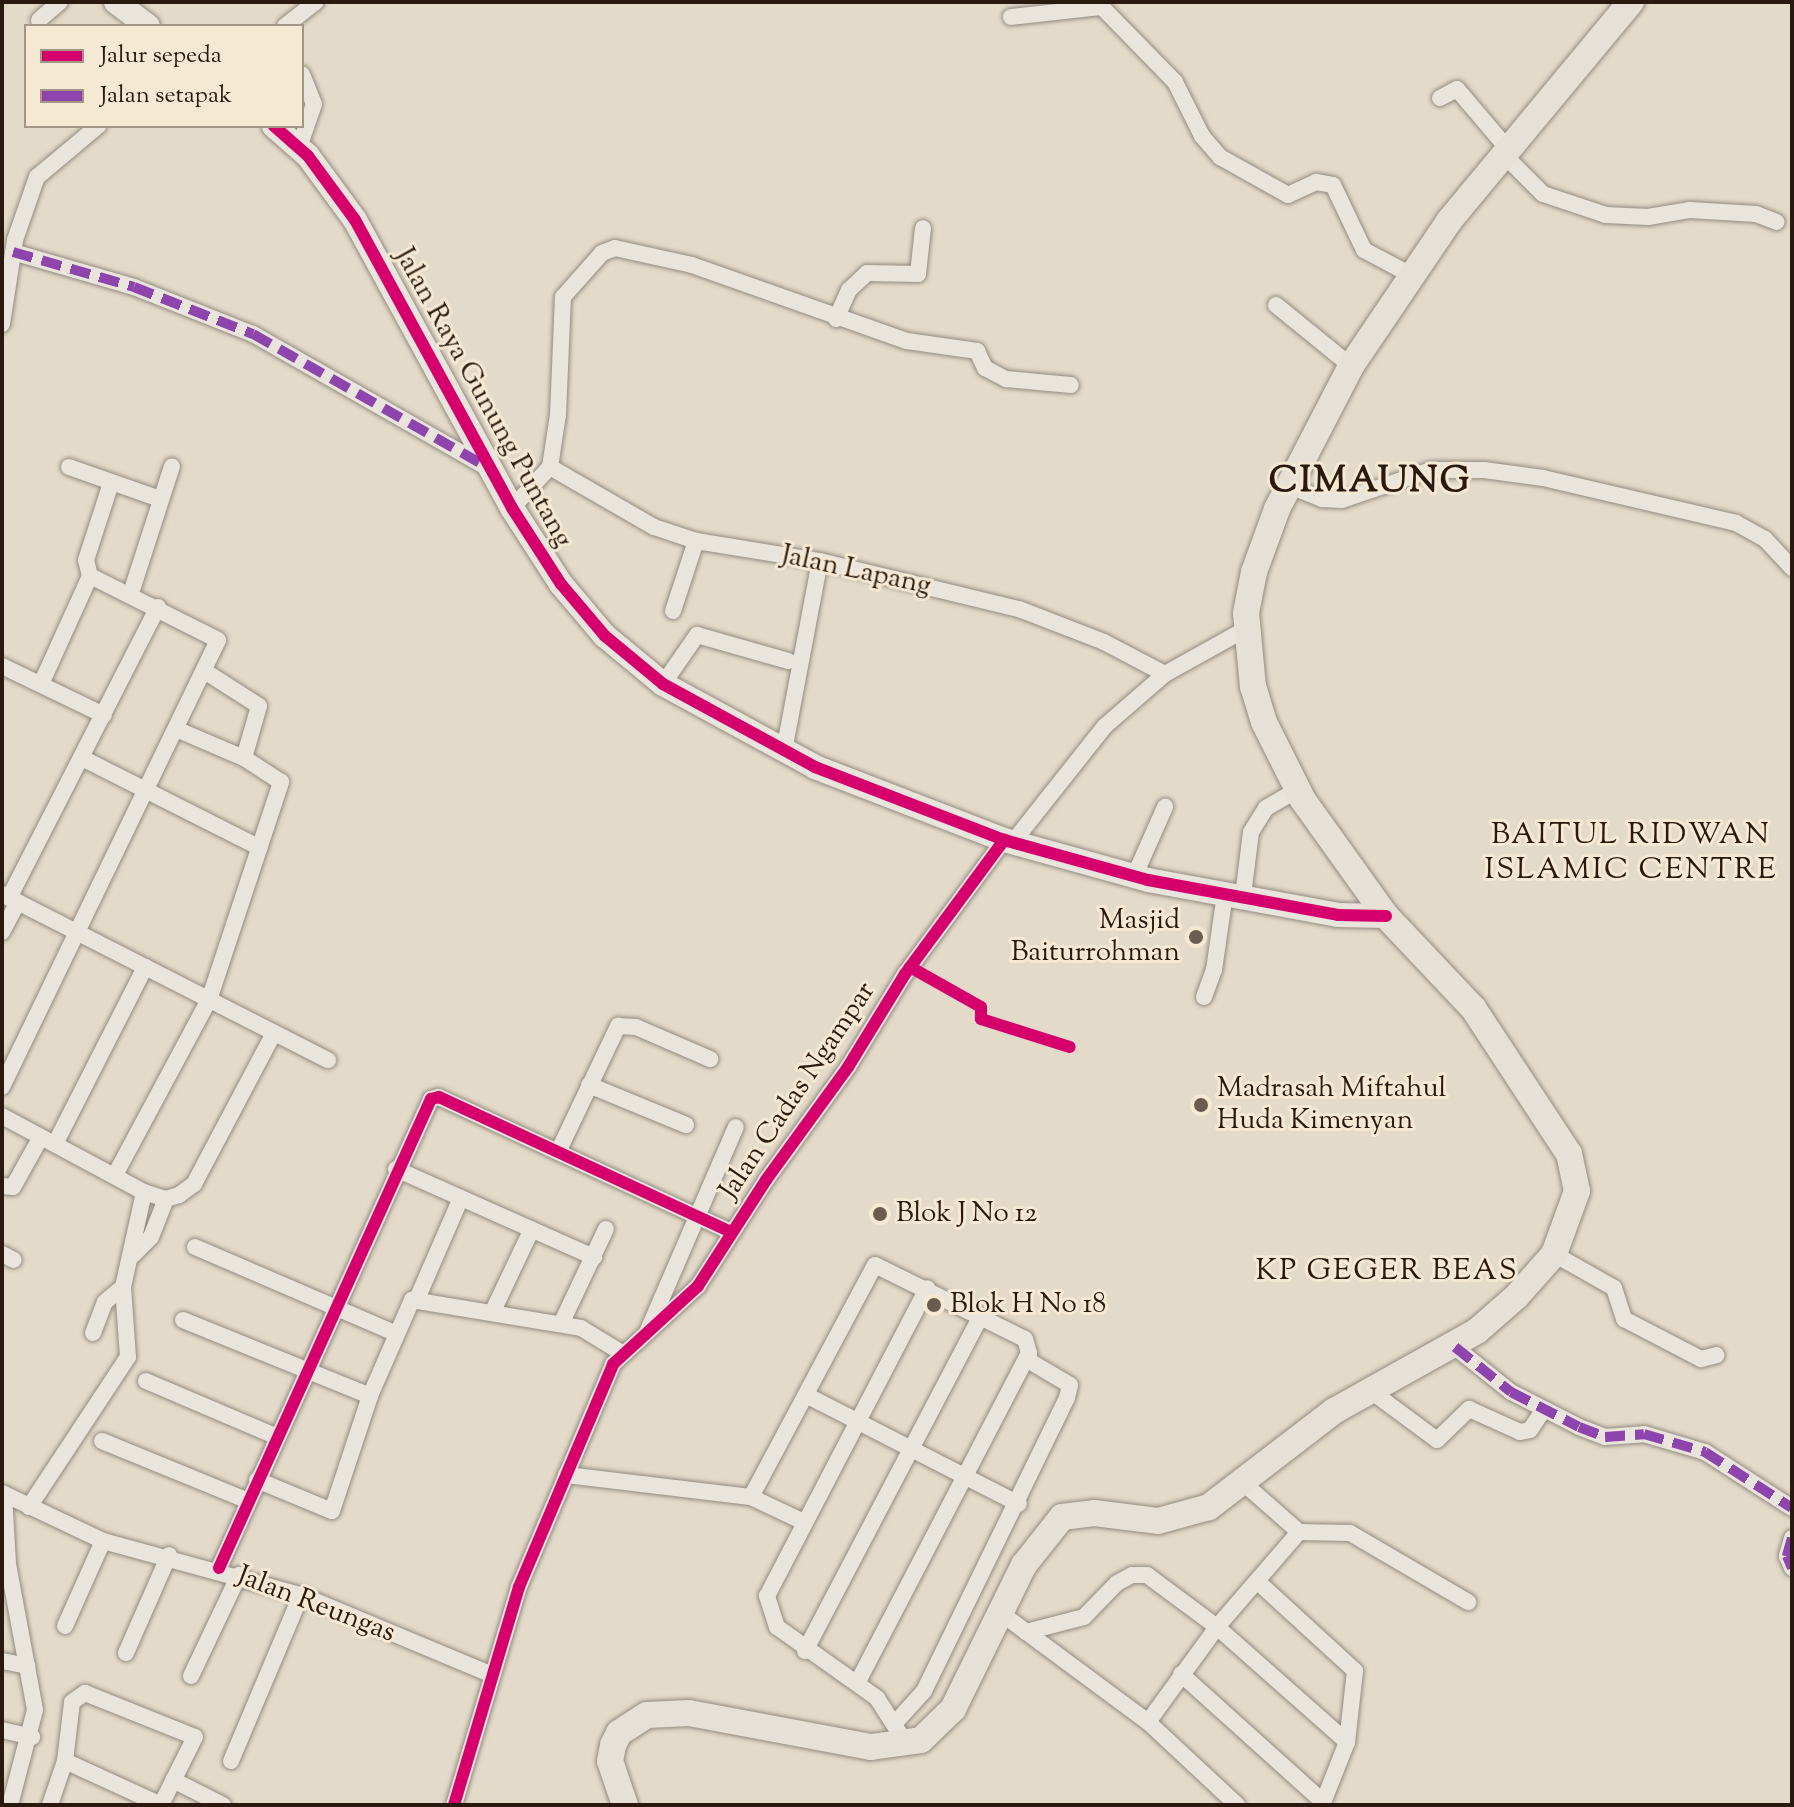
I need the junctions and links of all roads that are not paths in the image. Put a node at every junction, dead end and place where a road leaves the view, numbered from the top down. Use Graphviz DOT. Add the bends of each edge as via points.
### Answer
graph roads {
  1 [pos="60,2"];
  2 [pos="116,2"];
  3 [pos="316,2"];
  4 [pos="1631,2"];
  5 [pos="1099,5"];
  6 [pos="144,16"];
  7 [pos="1011,17"];
  8 [pos="39,20"];
  9 [pos="288,24"];
  10 [pos="304,80"];
  11 [pos="1440,98"];
  12 [pos="96,128"];
  13 [pos="276,128"];
  14 [pos="299,148"];
  15 [pos="1504,151"];
  16 [pos="1777,222"];
  17 [pos="923,228"];
  18 [pos="10,244"];
  19 [pos="1411,275"];
  20 [pos="1276,305"];
  21 [pos="836,319"];
  22 [pos="2,324"];
  23 [pos="1348,371"];
  24 [pos="1071,385"];
  25 [pos="172,466"];
  26 [pos="69,467"];
  27 [pos="550,467"];
  28 [pos="491,469"];
  29 [pos="111,483"];
  30 [pos="1290,486"];
  31 [pos="160,499"];
  32 [pos="512,508"];
  33 [pos="696,541"];
  34 [pos="820,561"];
  35 [pos="1792,568"];
  36 [pos="90,576"];
  37 [pos="131,593"];
  38 [pos="158,607"];
  39 [pos="673,611"];
  40 [pos="1246,629"];
  41 [pos="788,661"];
  42 [pos="2,666"];
  43 [pos="206,672"];
  44 [pos="1165,674"];
  45 [pos="41,684"];
  46 [pos="663,684"];
  47 [pos="104,715"];
  48 [pos="176,729"];
  49 [pos="784,751"];
  50 [pos="82,758"];
  51 [pos="244,758"];
  52 [pos="148,790"];
  53 [pos="1297,790"];
  54 [pos="1165,807"];
  55 [pos="1008,841"];
  56 [pos="260,848"];
  57 [pos="1134,877"];
  58 [pos="1234,895"];
  59 [pos="10,898"];
  60 [pos="1386,916"];
  61 [pos="2,932"];
  62 [pos="80,934"];
  63 [pos="145,967"];
  64 [pos="1204,997"];
  65 [pos="209,1000"];
  66 [pos="274,1033"];
  67 [pos="710,1059"];
  68 [pos="328,1060"];
  69 [pos="589,1085"];
  70 [pos="2,1087"];
  71 [pos="2,1116"];
  72 [pos="686,1125"];
  73 [pos="736,1127"];
  74 [pos="48,1140"];
  75 [pos="558,1152"];
  76 [pos="396,1169"];
  77 [pos="115,1175"];
  78 [pos="2,1186"];
  79 [pos="144,1192"];
  80 [pos="461,1198"];
  81 [pos="166,1199"];
  82 [pos="694,1214"];
  83 [pos="606,1229"];
  84 [pos="531,1231"];
  85 [pos="731,1232"];
  86 [pos="195,1247"];
  87 [pos="1554,1254"];
  88 [pos="133,1255"];
  89 [pos="594,1257"];
  90 [pos="123,1287"];
  91 [pos="927,1288"];
  92 [pos="417,1299"];
  93 [pos="334,1306"];
  94 [pos="492,1313"];
  95 [pos="981,1316"];
  96 [pos="183,1320"];
  97 [pos="561,1324"];
  98 [pos="647,1331"];
  99 [pos="93,1333"];
  100 [pos="395,1333"];
  101 [pos="1455,1347"];
  102 [pos="622,1353"];
  103 [pos="1717,1355"];
  104 [pos="1026,1359"];
  105 [pos="305,1371"];
  106 [pos="146,1381"];
  107 [pos="1371,1391"];
  108 [pos="806,1395"];
  109 [pos="370,1396"];
  110 [pos="1544,1409"];
  111 [pos="859,1421"];
  112 [pos="275,1436"];
  113 [pos="102,1441"];
  114 [pos="913,1451"];
  115 [pos="566,1475"];
  116 [pos="965,1477"];
  117 [pos="257,1480"];
  118 [pos="1241,1481"];
  119 [pos="3,1494"];
  120 [pos="751,1497"];
  121 [pos="248,1501"];
  122 [pos="1019,1504"];
  123 [pos="29,1507"];
  124 [pos="1792,1508"];
  125 [pos="804,1522"];
  126 [pos="1299,1532"];
  127 [pos="1792,1538"];
  128 [pos="103,1541"];
  129 [pos="169,1555"];
  130 [pos="219,1568"];
  131 [pos="1792,1568"];
  132 [pos="239,1575"];
  133 [pos="1258,1582"];
  134 [pos="7,1589"];
  135 [pos="301,1595"];
  136 [pos="1468,1602"];
  137 [pos="1002,1614"];
  138 [pos="65,1626"];
  139 [pos="1217,1627"];
  140 [pos="1026,1632"];
  141 [pos="805,1651"];
  142 [pos="126,1653"];
  143 [pos="2,1661"];
  144 [pos="28,1666"];
  145 [pos="1181,1674"];
  146 [pos="492,1675"];
  147 [pos="191,1676"];
  148 [pos="857,1683"];
  149 [pos="1148,1722"];
  150 [pos="2,1730"];
  151 [pos="902,1734"];
  152 [pos="32,1737"];
  153 [pos="1347,1742"];
  154 [pos="65,1761"];
  155 [pos="231,1761"];
  156 [pos="173,1780"];
  157 [pos="1322,1804"];
  158 [pos="10,1805"];
  159 [pos="50,1805"];
  160 [pos="161,1805"];
  161 [pos="223,1805"];
  162 [pos="454,1805"];
  163 [pos="625,1805"];
  164 [pos="1237,1805"];
  1 -- 8 [label="street"];
  2 -- 6 [label="street"];
  3 -- 9 [label="street"];
  4 -- 15 [label="main road"];
  5 -- 7 [label="street"];
  5 -- 19 [label="street" via="1175,82 1202,136 1220,157 1288,195 1316,182 1333,185 1364,250"];
  10 -- 14 [label="street" via="314,111"];
  11 -- 15 [label="street" via="1457,89"];
  12 -- 18 [label="street" via="37,177"];
  13 -- 14 [label="street, Jalan Raya Gunung Puntang"];
  14 -- 28 [label="street, Jalan Raya Gunung Puntang" via="355,220"];
  15 -- 16 [label="street" via="1543,194 1606,215 1648,217 1690,210 1756,214"];
  15 -- 19 [label="main road"];
  17 -- 21 [label="street" via="918,274 867,273 849,290"];
  18 -- 22 [label="street"];
  18 -- 28 [label="street" via="253,334"];
  19 -- 23 [label="main road"];
  20 -- 23 [label="street"];
  21 -- 24 [label="street" via="907,341 977,351 985,368 1006,379"];
  21 -- 27 [label="street" via="649,251 631,247 602,253 569,285 558,315 558,415"];
  23 -- 30 [label="main road"];
  25 -- 31 [label="street"];
  26 -- 29 [label="street"];
  27 -- 32 [label="street"];
  27 -- 33 [label="street, Jalan Lapang" via="654,527"];
  28 -- 32 [label="street, Jalan Raya Gunung Puntang"];
  29 -- 31 [label="street"];
  29 -- 36 [label="street" via="86,560"];
  30 -- 35 [label="street" via="1322,499 1342,500 1439,469 1558,481 1736,523 1765,539"];
  30 -- 40 [label="main road" via="1254,572"];
  31 -- 37 [label="street"];
  32 -- 46 [label="street, Jalan Raya Gunung Puntang" via="561,584 605,636"];
  33 -- 34 [label="street, Jalan Lapang"];
  33 -- 39 [label="street"];
  34 -- 44 [label="street, Jalan Lapang" via="1019,609 1104,642"];
  34 -- 49 [label="street"];
  36 -- 37 [label="street"];
  36 -- 45 [label="street"];
  37 -- 38 [label="street"];
  38 -- 43 [label="street" via="215,635 219,647"];
  38 -- 47 [label="street"];
  40 -- 44 [label="street, Jalan Cadas Ngampar"];
  40 -- 53 [label="main road" via="1264,722"];
  41 -- 46 [label="street" via="697,635"];
  42 -- 45 [label="street"];
  43 -- 48 [label="street"];
  43 -- 51 [label="street" via="259,706"];
  44 -- 55 [label="street, Jalan Cadas Ngampar" via="1077,756"];
  45 -- 47 [label="street"];
  46 -- 49 [label="street, Jalan Raya Gunung Puntang"];
  47 -- 50 [label="street"];
  48 -- 51 [label="street"];
  48 -- 52 [label="street"];
  49 -- 55 [label="street, Jalan Raya Gunung Puntang"];
  50 -- 52 [label="street"];
  50 -- 59 [label="street"];
  51 -- 56 [label="street" via="281,782"];
  52 -- 56 [label="street"];
  52 -- 62 [label="street"];
  53 -- 58 [label="street" via="1266,808 1251,832"];
  53 -- 60 [label="main road"];
  54 -- 57 [label="street"];
  55 -- 57 [label="street, Jalan Raya Gunung Puntang"];
  55 -- 85 [label="street, Jalan Cadas Ngampar" via="905,974 848,1067"];
  56 -- 65 [label="street"];
  57 -- 58 [label="street, Jalan Raya Gunung Puntang"];
  58 -- 60 [label="street, Jalan Raya Gunung Puntang" via="1338,915"];
  58 -- 64 [label="street"];
  59 -- 61 [label="street"];
  59 -- 62 [label="street"];
  60 -- 87 [label="main road" via="1473,1008 1569,1154 1577,1191"];
  62 -- 63 [label="street"];
  62 -- 70 [label="street"];
  63 -- 65 [label="street"];
  63 -- 74 [label="street"];
  65 -- 66 [label="street"];
  65 -- 77 [label="street"];
  66 -- 68 [label="street"];
  66 -- 81 [label="street" via="194,1184"];
  67 -- 69 [label="street" via="622,1025"];
  69 -- 72 [label="street"];
  69 -- 75 [label="street"];
  71 -- 74 [label="street"];
  73 -- 82 [label="street"];
  74 -- 77 [label="street"];
  74 -- 78 [label="street" via="13,1187"];
  75 -- 76 [label="street" via="439,1097 426,1104"];
  75 -- 82 [label="street"];
  76 -- 80 [label="street"];
  76 -- 93 [label="street"];
  77 -- 79 [label="street"];
  79 -- 81 [label="street"];
  79 -- 88 [label="street" via="131,1235"];
  80 -- 84 [label="street"];
  80 -- 92 [label="street"];
  81 -- 88 [label="street" via="151,1237"];
  82 -- 85 [label="street"];
  82 -- 98 [label="street"];
  83 -- 89 [label="street"];
  84 -- 89 [label="street"];
  84 -- 94 [label="street"];
  85 -- 98 [label="street, Jalan Cadas Ngampar" via="687,1299"];
  86 -- 93 [label="street"];
  87 -- 101 [label="main road" via="1516,1297"];
  87 -- 103 [label="street" via="1614,1288 1624,1319 1701,1359"];
  88 -- 90 [label="street"];
  89 -- 97 [label="street"];
  90 -- 99 [label="street" via="105,1302"];
  90 -- 123 [label="street" via="129,1345 122,1370"];
  91 -- 95 [label="street"];
  91 -- 108 [label="street" via="880,1264 872,1268"];
  91 -- 111 [label="street"];
  92 -- 94 [label="street"];
  92 -- 100 [label="street" via="409,1302"];
  93 -- 100 [label="street"];
  93 -- 105 [label="street"];
  94 -- 97 [label="street"];
  95 -- 104 [label="street" via="1031,1344"];
  95 -- 114 [label="street"];
  96 -- 105 [label="street"];
  97 -- 102 [label="street" via="597,1335"];
  98 -- 102 [label="street, Jalan Cadas Ngampar"];
  100 -- 109 [label="street"];
  101 -- 107 [label="main road"];
  101 -- 110 [label="street" via="1496,1382"];
  102 -- 115 [label="street, Jalan Cadas Ngampar" via="590,1410"];
  104 -- 116 [label="street"];
  104 -- 122 [label="street" via="1070,1385"];
  105 -- 109 [label="street"];
  105 -- 112 [label="street"];
  106 -- 112 [label="street"];
  107 -- 110 [label="street" via="1437,1440 1469,1409 1520,1432 1530,1430"];
  107 -- 118 [label="main road" via="1297,1436"];
  108 -- 111 [label="street"];
  108 -- 120 [label="street"];
  109 -- 117 [label="street" via="332,1511"];
  110 -- 124 [label="street" via="1605,1437 1640,1434 1697,1449"];
  111 -- 114 [label="street"];
  111 -- 125 [label="street"];
  112 -- 117 [label="street"];
  113 -- 121 [label="street"];
  114 -- 116 [label="street"];
  114 -- 141 [label="street"];
  115 -- 120 [label="street"];
  115 -- 146 [label="street, Jalan Cadas Ngampar" via="519,1587"];
  116 -- 122 [label="street"];
  116 -- 148 [label="street"];
  117 -- 121 [label="street"];
  118 -- 126 [label="street"];
  118 -- 137 [label="main road" via="1209,1507 1185,1518 1158,1521 1094,1513 1062,1517 1024,1565"];
  119 -- 123 [label="street, Jalan Reungas"];
  119 -- 134 [label="street"];
  120 -- 125 [label="street"];
  121 -- 130 [label="street"];
  122 -- 151 [label="street"];
  123 -- 128 [label="street, Jalan Reungas"];
  125 -- 141 [label="street" via="767,1596 777,1627"];
  126 -- 133 [label="street"];
  126 -- 136 [label="street" via="1350,1533"];
  127 -- 131 [label="street" via="1787,1556"];
  128 -- 129 [label="street, Jalan Reungas"];
  128 -- 138 [label="street"];
  129 -- 130 [label="street, Jalan Reungas"];
  129 -- 142 [label="street"];
  130 -- 132 [label="street, Jalan Reungas"];
  132 -- 135 [label="street, Jalan Reungas"];
  132 -- 147 [label="street"];
  133 -- 139 [label="street"];
  133 -- 153 [label="street" via="1355,1671"];
  134 -- 144 [label="street"];
  135 -- 146 [label="street, Jalan Reungas"];
  135 -- 155 [label="street"];
  137 -- 140 [label="street"];
  137 -- 151 [label="main road" via="953,1709 938,1727"];
  139 -- 140 [label="street" via="1147,1575 1132,1575 1084,1617"];
  139 -- 145 [label="street"];
  139 -- 153 [label="street"];
  140 -- 149 [label="street"];
  141 -- 148 [label="street"];
  143 -- 144 [label="street"];
  144 -- 152 [label="street" via="35,1710"];
  145 -- 149 [label="street"];
  145 -- 157 [label="street"];
  146 -- 162 [label="street, Jalan Cadas Ngampar"];
  148 -- 151 [label="street"];
  149 -- 164 [label="street"];
  150 -- 152 [label="street"];
  151 -- 163 [label="main road" via="871,1747 689,1713 647,1715 619,1733 613,1745 610,1761"];
  152 -- 158 [label="street"];
  153 -- 157 [label="street"];
  154 -- 156 [label="street" via="72,1702 88,1693 195,1737"];
  154 -- 159 [label="street"];
  154 -- 160 [label="street"];
  156 -- 160 [label="street"];
  156 -- 161 [label="street"];
}
